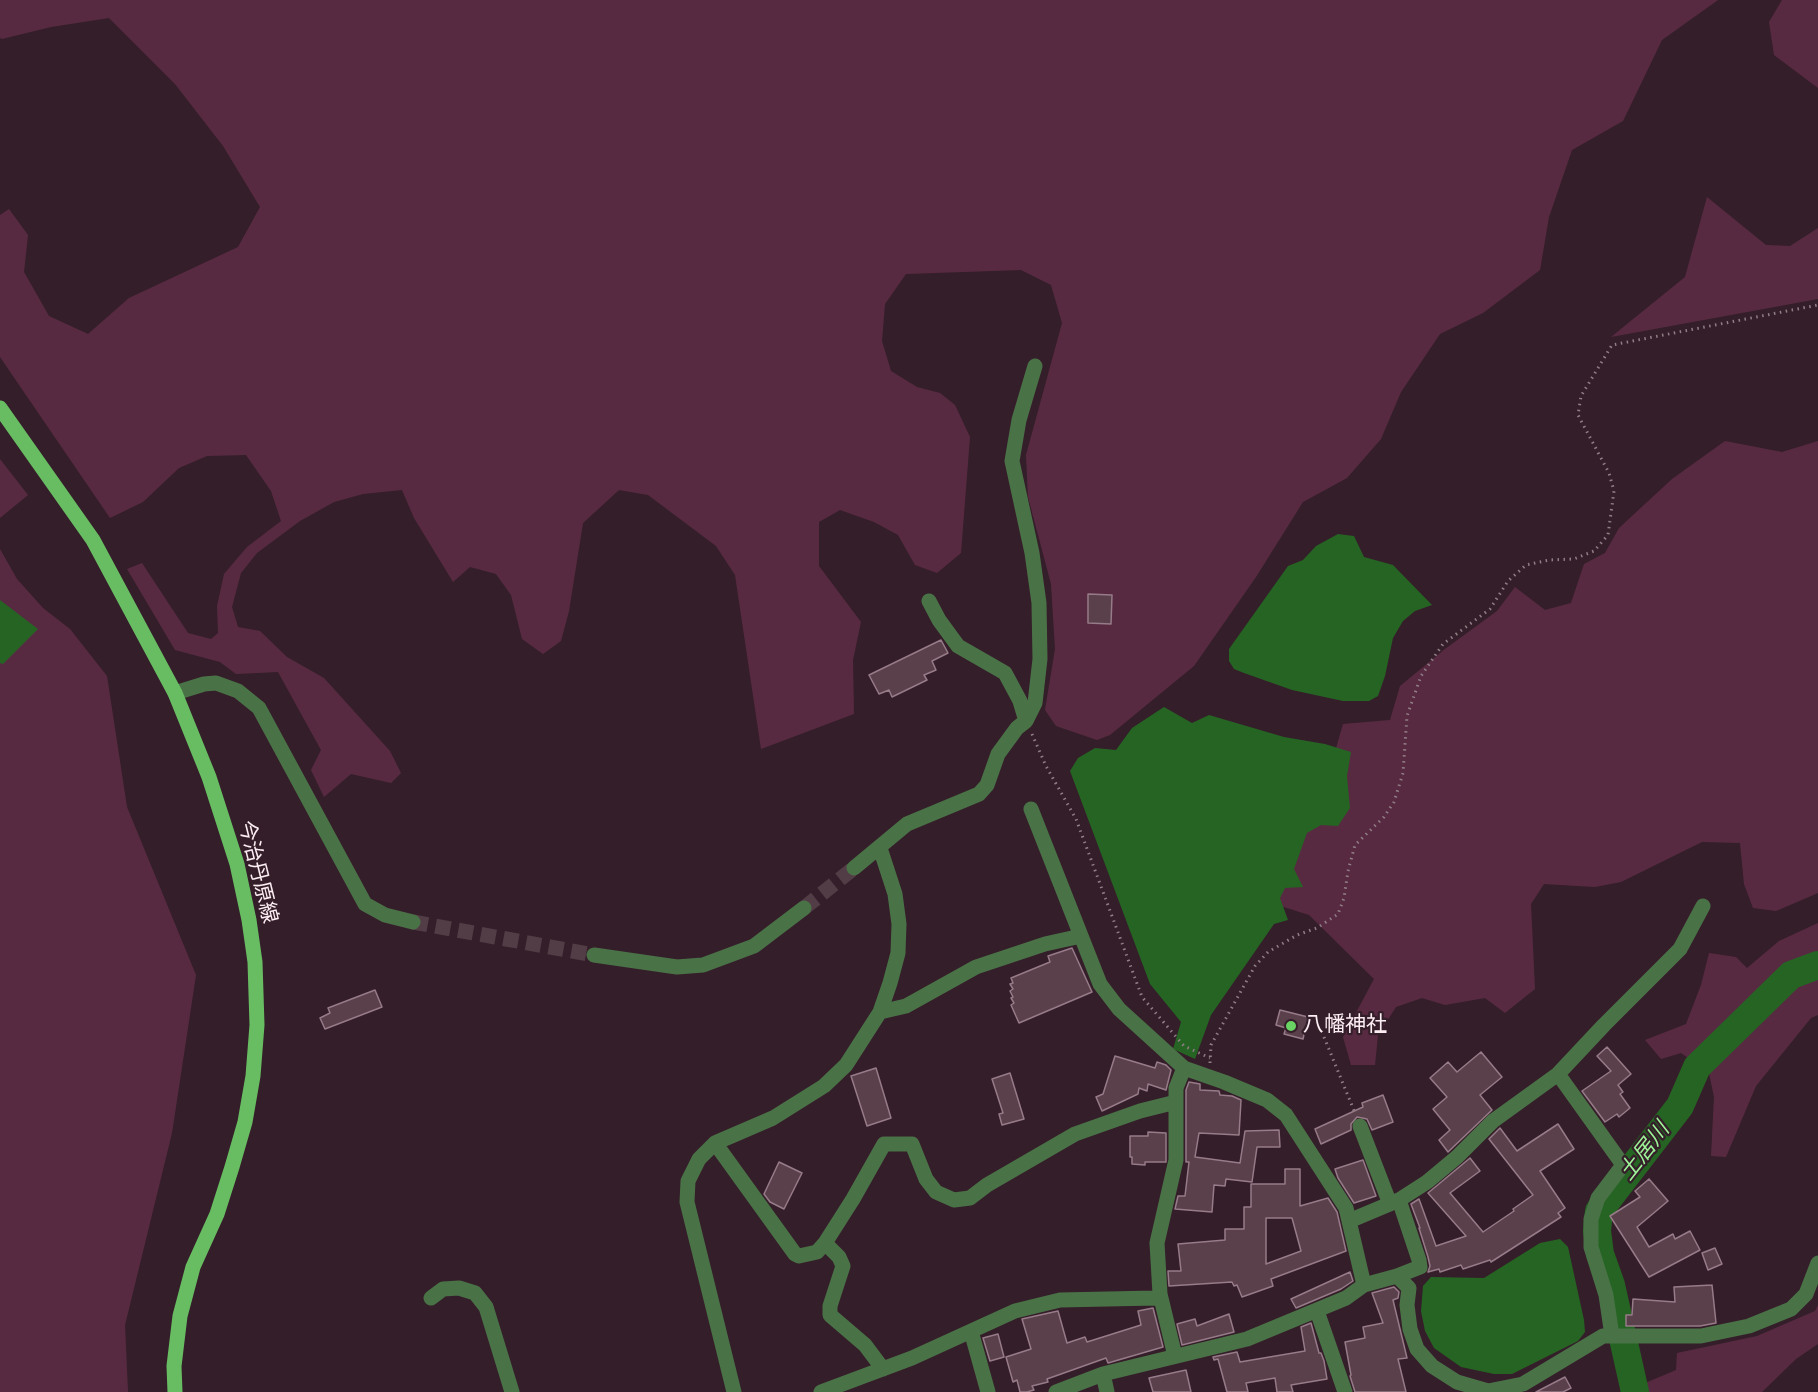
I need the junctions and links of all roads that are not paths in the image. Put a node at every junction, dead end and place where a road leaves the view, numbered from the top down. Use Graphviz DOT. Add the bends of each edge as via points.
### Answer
graph roads {
  1 [pos="1035,366"];
  2 [pos="0,408"];
  3 [pos="929,601"];
  4 [pos="176,693"];
  5 [pos="1026,722"];
  6 [pos="1031,809"];
  7 [pos="880,848"];
  8 [pos="854,868"];
  9 [pos="1703,906"];
  10 [pos="804,908"];
  11 [pos="413,922"];
  12 [pos="1081,936"];
  13 [pos="594,955"];
  14 [pos="880,1012"];
  15 [pos="1184,1068"];
  16 [pos="1558,1074"];
  17 [pos="1176,1102"];
  18 [pos="1360,1126"];
  19 [pos="715,1143"];
  20 [pos="1394,1202"];
  21 [pos="1349,1221"];
  22 [pos="825,1243"];
  23 [pos="1818,1263"];
  24 [pos="1397,1276"];
  25 [pos="1364,1285"];
  26 [pos="1813,1291"];
  27 [pos="1160,1294"];
  28 [pos="431,1298"];
  29 [pos="1317,1311"];
  30 [pos="971,1331"];
  31 [pos="1612,1336"];
  32 [pos="1175,1356"];
  33 [pos="883,1369"];
  34 [pos="1103,1374"];
  35 [pos="175,1392"];
  36 [pos="512,1392"];
  37 [pos="734,1392"];
  38 [pos="820,1392"];
  39 [pos="988,1392"];
  40 [pos="1056,1392"];
  41 [pos="1107,1392"];
  42 [pos="1345,1392"];
  43 [pos="1488,1392"];
  1 -- 5 [label="street" via="1012,461 1039,603 1040,659 1035,703"];
  2 -- 4 [label="main road, 今治丹原線" via="93,540"];
  3 -- 5 [label="street" via="958,646 1005,674"];
  4 -- 11 [label="street" via="216,683 238,691 259,708 365,904 385,915"];
  4 -- 35 [label="main road, 今治丹原線" via="237,864 255,962 257,1026 245,1122 217,1214 193,1267 180,1316"];
  5 -- 7 [label="street" via="998,754 979,794 907,824"];
  6 -- 12 [label="street"];
  7 -- 8 [label="street"];
  7 -- 14 [label="street" via="895,894 899,924 898,953"];
  9 -- 16 [label="street" via="1680,949"];
  10 -- 13 [label="street" via="754,946 703,965 677,967"];
  12 -- 14 [label="street" via="976,967 906,1006"];
  12 -- 15 [label="street" via="1100,984 1119,1009"];
  14 -- 19 [label="street" via="846,1065 824,1086 773,1118"];
  15 -- 17 [label="street" via="1176,1088"];
  15 -- 21 [label="street" via="1267,1100 1286,1115 1346,1208"];
  16 -- 20 [label="street" via="1493,1121 1427,1182"];
  16 -- 31 [label="street" via="1623,1165 1598,1198 1591,1219 1591,1247 1606,1295"];
  17 -- 22 [label="street" via="1075,1134 970,1198 954,1200 936,1192 926,1179 912,1144 884,1144"];
  17 -- 27 [label="street" via="1176,1160 1158,1243"];
  18 -- 20 [label="street"];
  19 -- 22 [label="street" via="795,1254 817,1252"];
  19 -- 37 [label="street" via="699,1159 688,1181 687,1202"];
  20 -- 21 [label="street"];
  20 -- 24 [label="street" via="1420,1267"];
  21 -- 25 [label="street"];
  22 -- 33 [label="street" via="843,1266 830,1315 865,1345"];
  23 -- 26 [label="street"];
  24 -- 25 [label="street"];
  24 -- 43 [label="street" via="1409,1288 1410,1329 1418,1349 1432,1366 1457,1382"];
  25 -- 29 [label="street"];
  26 -- 31 [label="street" via="1791,1309 1721,1333"];
  27 -- 30 [label="street" via="1155,1298 1060,1300 1015,1311"];
  27 -- 32 [label="street"];
  28 -- 36 [label="street" via="443,1289 475,1293 486,1307"];
  29 -- 32 [label="street" via="1247,1339"];
  29 -- 42 [label="street"];
  30 -- 33 [label="street"];
  30 -- 39 [label="street"];
  31 -- 43 [label="street" via="1603,1336 1523,1384"];
  32 -- 34 [label="street"];
  33 -- 38 [label="street"];
  34 -- 40 [label="street"];
  34 -- 41 [label="street"];
}
